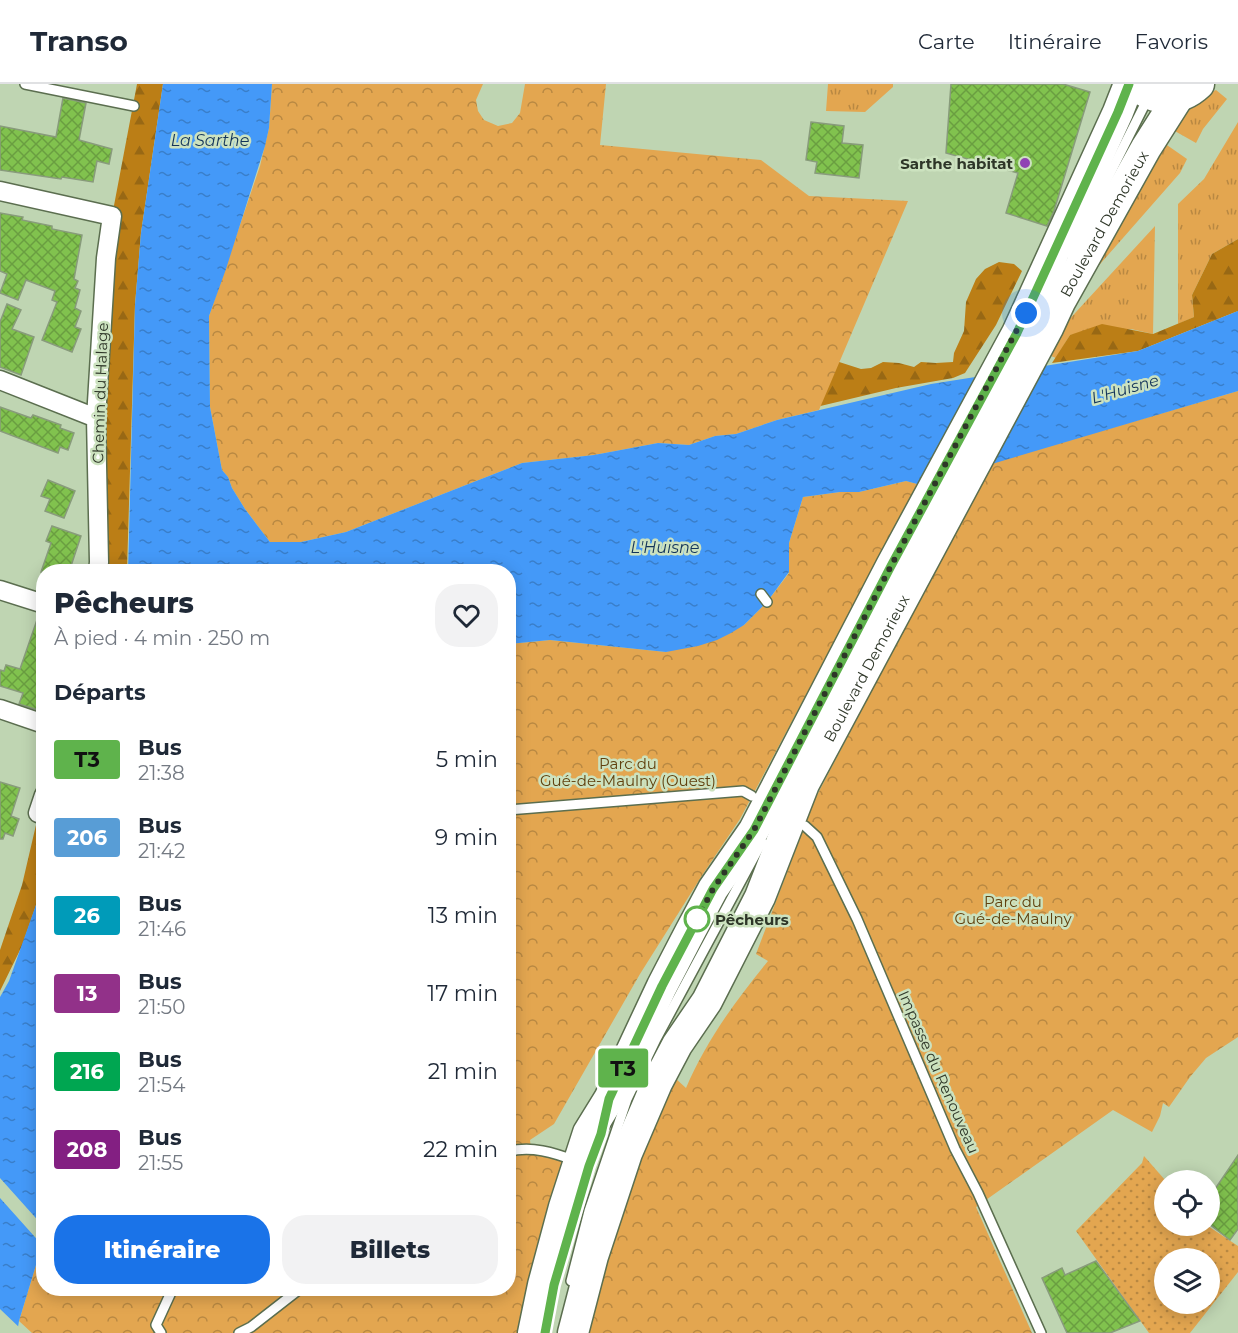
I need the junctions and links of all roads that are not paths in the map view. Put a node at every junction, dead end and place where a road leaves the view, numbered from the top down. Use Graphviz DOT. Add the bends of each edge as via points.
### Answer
graph roads {
  1 [pos="25,84"];
  2 [pos="1158,88"];
  3 [pos="134,106"];
  4 [pos="0,191"];
  5 [pos="1067,257"];
  6 [pos="0,380"];
  7 [pos="96,417"];
  8 [pos="99,564"];
  9 [pos="0,590"];
  10 [pos="36,601"];
  11 [pos="0,709"];
  12 [pos="36,721"];
  13 [pos="748,794"];
  14 [pos="516,809"];
  15 [pos="805,826"];
  16 [pos="766,835"];
  17 [pos="609,1099"];
  18 [pos="516,1149"];
  19 [pos="578,1162"];
  20 [pos="593,1256"];
  21 [pos="570,1288"];
  22 [pos="170,1296"];
  23 [pos="291,1296"];
  24 [pos="158,1329"];
  25 [pos="239,1333"];
  26 [pos="533,1333"];
  27 [pos="545,1333"];
  28 [pos="573,1333"];
  29 [pos="581,1333"];
  30 [pos="1041,1333"];
  1 -- 3 [label="lane"];
  2 -- 5 [label="lane"];
  2 -- 17 [label="main road, Boulevard Demorieux" via="1118,112 1017,333 754,830 713,889 690,932"];
  2 -- 20 [label="main road, Boulevard Demorieux" via="1146,148 804,784 759,897 707,1001 657,1083 627,1153"];
  4 -- 7 [label="street, Chemin du Halage" via="112,216"];
  6 -- 7 [label="street"];
  7 -- 8 [label="street, Chemin du Halage"];
  9 -- 10 [label="street"];
  11 -- 12 [label="street"];
  13 -- 14 [label="lane"];
  15 -- 30 [label="lane, Impasse du Renouveau" via="817,837 857,919 955,1149"];
  16 -- 21 [label="lane" via="627,1099 589,1211"];
  17 -- 19 [label="main road" via="588,1133"];
  17 -- 27 [label="main road" via="554,1285"];
  18 -- 19 [label="lane" via="553,1152"];
  19 -- 26 [label="main road"];
  20 -- 28 [label="main road"];
  20 -- 29 [label="main road"];
  22 -- 24 [label="lane"];
  23 -- 25 [label="lane"];
}
